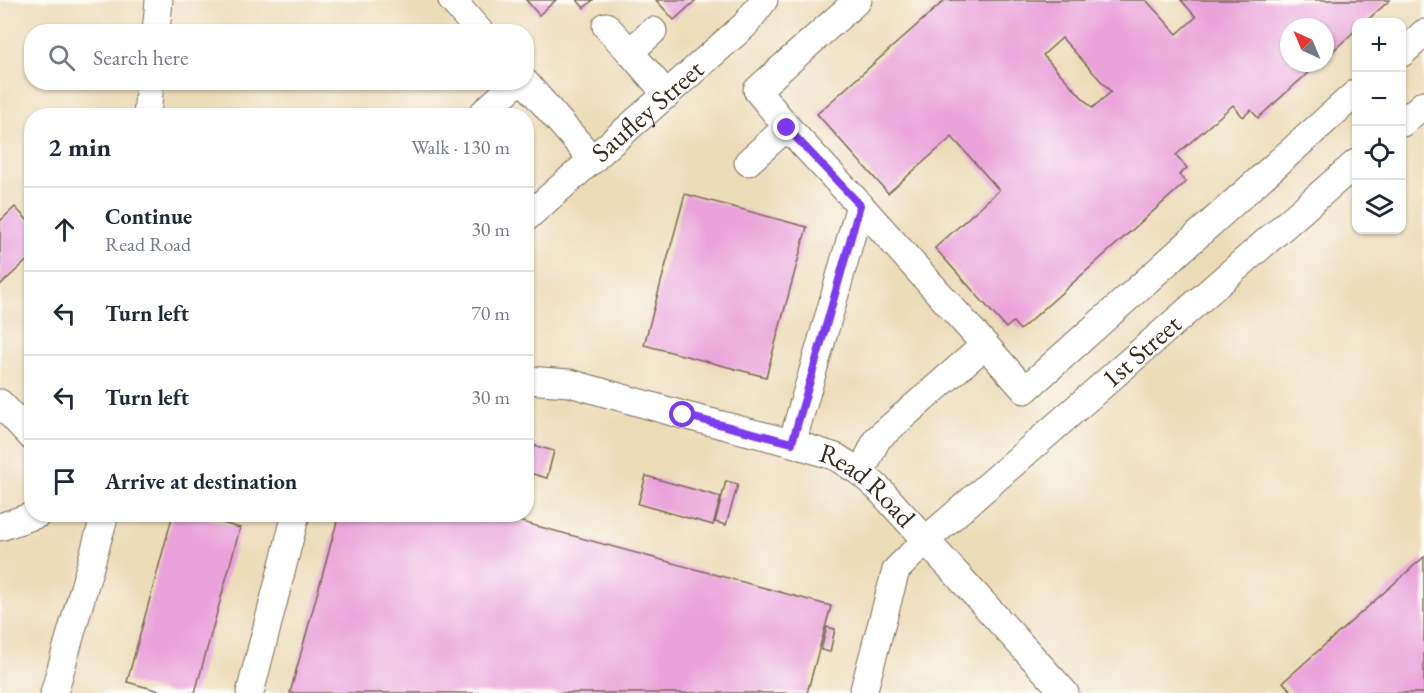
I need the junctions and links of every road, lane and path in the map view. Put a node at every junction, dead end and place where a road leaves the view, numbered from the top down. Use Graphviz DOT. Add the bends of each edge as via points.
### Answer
graph roads {
  1 [pos="159,0"];
  2 [pos="452,0"];
  3 [pos="764,0"];
  4 [pos="858,0"];
  5 [pos="157,24"];
  6 [pos="473,24"];
  7 [pos="606,26"];
  8 [pos="653,31"];
  9 [pos="1424,33"];
  10 [pos="1406,49"];
  11 [pos="630,52"];
  12 [pos="149,90"];
  13 [pos="508,90"];
  14 [pos="532,90"];
  15 [pos="667,94"];
  16 [pos="1352,97"];
  17 [pos="1424,104"];
  18 [pos="148,108"];
  19 [pos="489,108"];
  20 [pos="1406,119"];
  21 [pos="787,128"];
  22 [pos="593,160"];
  23 [pos="748,162"];
  24 [pos="1352,167"];
  25 [pos="860,205"];
  26 [pos="534,211"];
  27 [pos="985,345"];
  28 [pos="534,381"];
  29 [pos="0,403"];
  30 [pos="24,428"];
  31 [pos="792,443"];
  32 [pos="861,473"];
  33 [pos="24,521"];
  34 [pos="103,522"];
  35 [pos="294,522"];
  36 [pos="3,531"];
  37 [pos="926,540"];
  38 [pos="54,693"];
  39 [pos="249,693"];
  40 [pos="863,693"];
  41 [pos="1065,693"];
  1 -- 5 [label="street"];
  2 -- 6 [label="street"];
  3 -- 15 [label="street, Saufley Street" via="745,25"];
  4 -- 21 [label="street" via="757,90"];
  7 -- 11 [label="street"];
  8 -- 11 [label="street"];
  9 -- 10 [label="street"];
  11 -- 15 [label="street"];
  12 -- 18 [label="street"];
  13 -- 19 [label="street"];
  14 -- 22 [label="street"];
  15 -- 22 [label="street, Saufley Street"];
  16 -- 27 [label="street" via="1025,390"];
  17 -- 20 [label="street"];
  21 -- 23 [label="street"];
  21 -- 25 [label="street"];
  22 -- 26 [label="street, Saufley Street"];
  24 -- 37 [label="street, 1st Street"];
  25 -- 27 [label="street"];
  25 -- 31 [label="street"];
  27 -- 32 [label="street" via="877,439"];
  28 -- 31 [label="street, Read Road" via="570,383"];
  29 -- 30 [label="street"];
  31 -- 32 [label="street, Read Road" via="836,457"];
  32 -- 37 [label="street, Read Road"];
  33 -- 36 [label="street"];
  34 -- 38 [label="street"];
  35 -- 39 [label="street"];
  37 -- 40 [label="street, 1st Street" via="896,570"];
  37 -- 41 [label="street, Read Road"];
}
